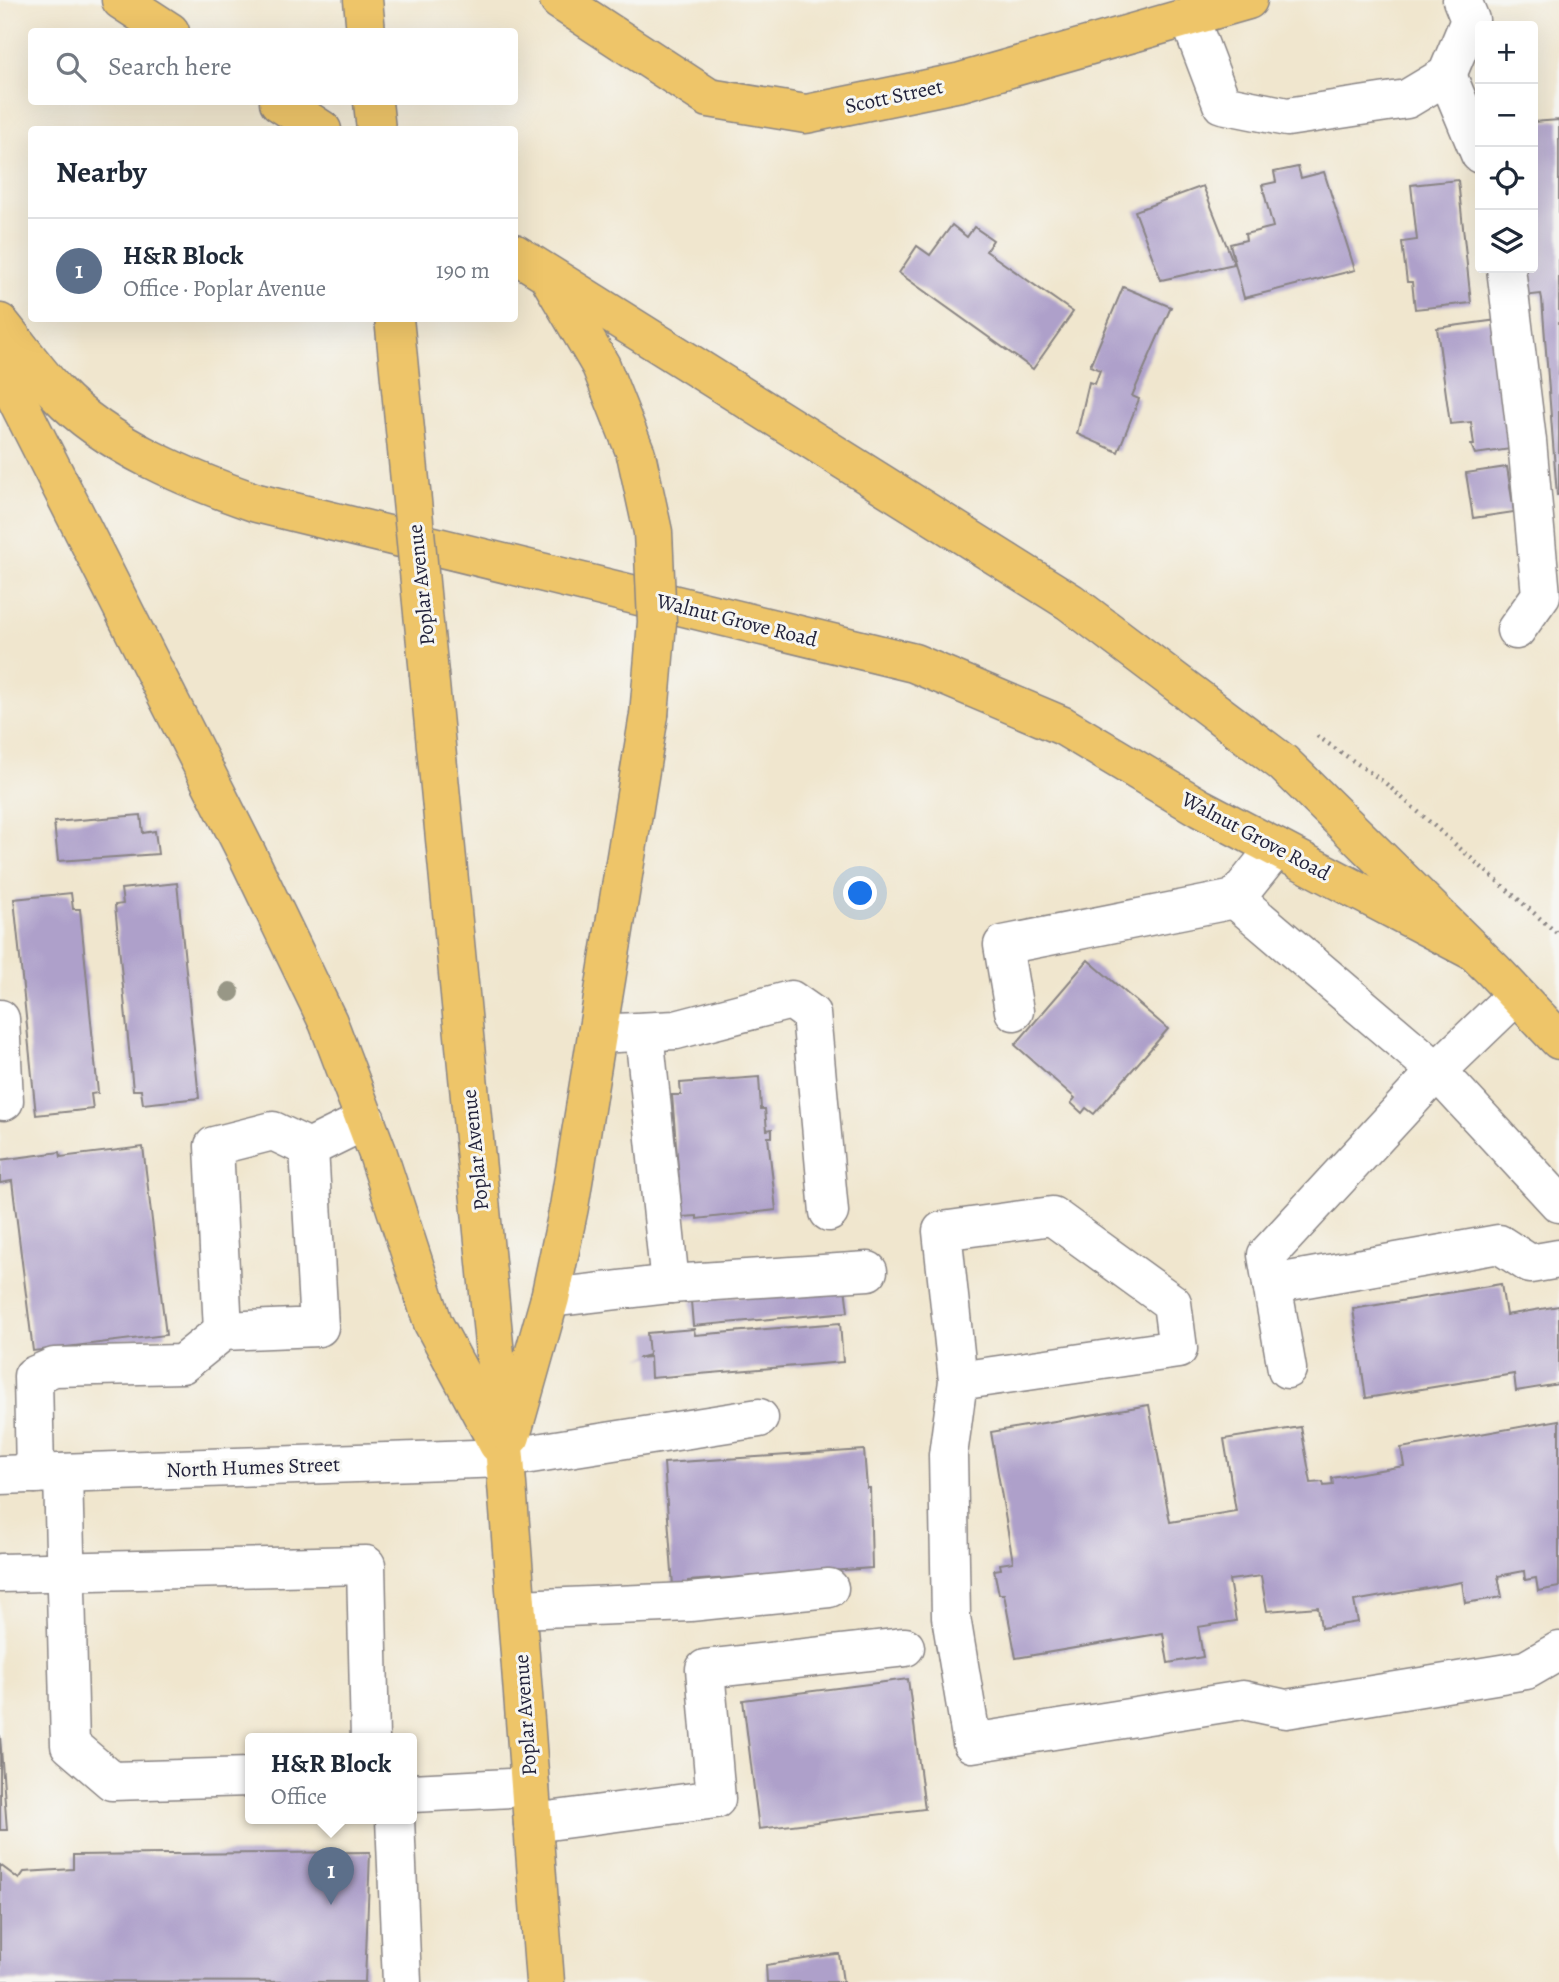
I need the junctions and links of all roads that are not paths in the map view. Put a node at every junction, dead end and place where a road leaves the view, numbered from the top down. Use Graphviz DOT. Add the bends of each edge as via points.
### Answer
graph roads {
  1 [pos="363,0"];
  2 [pos="559,0"];
  3 [pos="1248,0"];
  4 [pos="1462,0"];
  5 [pos="1189,17"];
  6 [pos="366,28"];
  7 [pos="1447,75"];
  8 [pos="284,105"];
  9 [pos="373,105"];
  10 [pos="317,126"];
  11 [pos="376,126"];
  12 [pos="1477,147"];
  13 [pos="518,256"];
  14 [pos="1507,273"];
  15 [pos="547,274"];
  16 [pos="394,322"];
  17 [pos="0,323"];
  18 [pos="0,366"];
  19 [pos="1516,630"];
  20 [pos="1276,848"];
  21 [pos="1236,899"];
  22 [pos="1475,953"];
  23 [pos="1516,995"];
  24 [pos="1014,1011"];
  25 [pos="0,1018"];
  26 [pos="644,1031"];
  27 [pos="597,1034"];
  28 [pos="1559,1040"];
  29 [pos="1437,1071"];
  30 [pos="5,1101"];
  31 [pos="366,1120"];
  32 [pos="309,1148"];
  33 [pos="1559,1203"];
  34 [pos="829,1212"];
  35 [pos="1559,1259"];
  36 [pos="868,1271"];
  37 [pos="670,1284"];
  38 [pos="1272,1284"];
  39 [pos="550,1298"];
  40 [pos="223,1331"];
  41 [pos="1287,1369"];
  42 [pos="958,1381"];
  43 [pos="759,1418"];
  44 [pos="505,1458"];
  45 [pos="33,1474"];
  46 [pos="66,1572"];
  47 [pos="0,1573"];
  48 [pos="829,1588"];
  49 [pos="517,1609"];
  50 [pos="905,1647"];
  51 [pos="1559,1651"];
  52 [pos="370,1733"];
  53 [pos="245,1777"];
  54 [pos="417,1794"];
  55 [pos="532,1805"];
  56 [pos="395,1824"];
  57 [pos="402,1982"];
  58 [pos="545,1982"];
  1 -- 6 [label="main road"];
  2 -- 5 [label="main road, Scott Street" via="709,98 806,114 961,82"];
  3 -- 5 [label="main road, Scott Street"];
  4 -- 7 [label="street" via="1470,20"];
  5 -- 7 [label="street" via="1222,104 1287,117 1407,99"];
  7 -- 12 [label="street"];
  8 -- 10 [label="main road"];
  9 -- 11 [label="main road"];
  13 -- 15 [label="main road, Walnut Grove Road"];
  14 -- 19 [label="street" via="1541,595"];
  15 -- 22 [label="main road, Walnut Grove Road" via="1070,602 1283,763"];
  15 -- 27 [label="main road, bridge" via="601,366 636,454 653,545 657,622 649,715"];
  16 -- 44 [label="main road, Poplar Avenue, bridge"];
  17 -- 20 [label="main road, Walnut Grove Road" via="58,395 112,436 188,479 257,503 914,663 1063,726"];
  18 -- 31 [label="main road" via="328,1022"];
  20 -- 21 [label="street"];
  20 -- 22 [label="main road, Walnut Grove Road"];
  21 -- 24 [label="street" via="1003,946"];
  21 -- 29 [label="street"];
  22 -- 23 [label="main road, Walnut Grove Road"];
  23 -- 28 [label="main road, Walnut Grove Road"];
  23 -- 29 [label="street"];
  25 -- 30 [label="street"];
  26 -- 27 [label="street"];
  26 -- 34 [label="street" via="676,1030 791,1000 811,1014"];
  26 -- 37 [label="street"];
  27 -- 39 [label="main road"];
  29 -- 33 [label="street"];
  29 -- 38 [label="street" via="1267,1255"];
  31 -- 32 [label="street"];
  31 -- 44 [label="main road" via="433,1323"];
  32 -- 40 [label="street" via="319,1327"];
  32 -- 40 [label="street" via="273,1131 214,1146"];
  35 -- 38 [label="street" via="1530,1264 1499,1244"];
  36 -- 37 [label="street"];
  37 -- 39 [label="street"];
  38 -- 41 [label="street"];
  39 -- 44 [label="main road"];
  40 -- 45 [label="street" via="181,1364 54,1367 33,1376"];
  42 -- 42 [label="street" via="1178,1349 1172,1303 1052,1216 942,1231"];
  42 -- 51 [label="street" via="948,1455 950,1617 972,1743 1243,1700 1286,1709 1526,1670"];
  43 -- 44 [label="street, North Humes Street"];
  44 -- 45 [label="street, North Humes Street"];
  44 -- 49 [label="main road, Poplar Avenue"];
  45 -- 46 [label="street"];
  46 -- 47 [label="street"];
  46 -- 52 [label="street" via="366,1565"];
  46 -- 53 [label="street" via="70,1745 112,1781"];
  48 -- 49 [label="street" via="690,1602"];
  49 -- 55 [label="main road, Poplar Avenue"];
  50 -- 55 [label="street" via="705,1668 716,1799"];
  54 -- 55 [label="street"];
  55 -- 58 [label="main road, Poplar Avenue"];
  56 -- 57 [label="street"];
}
